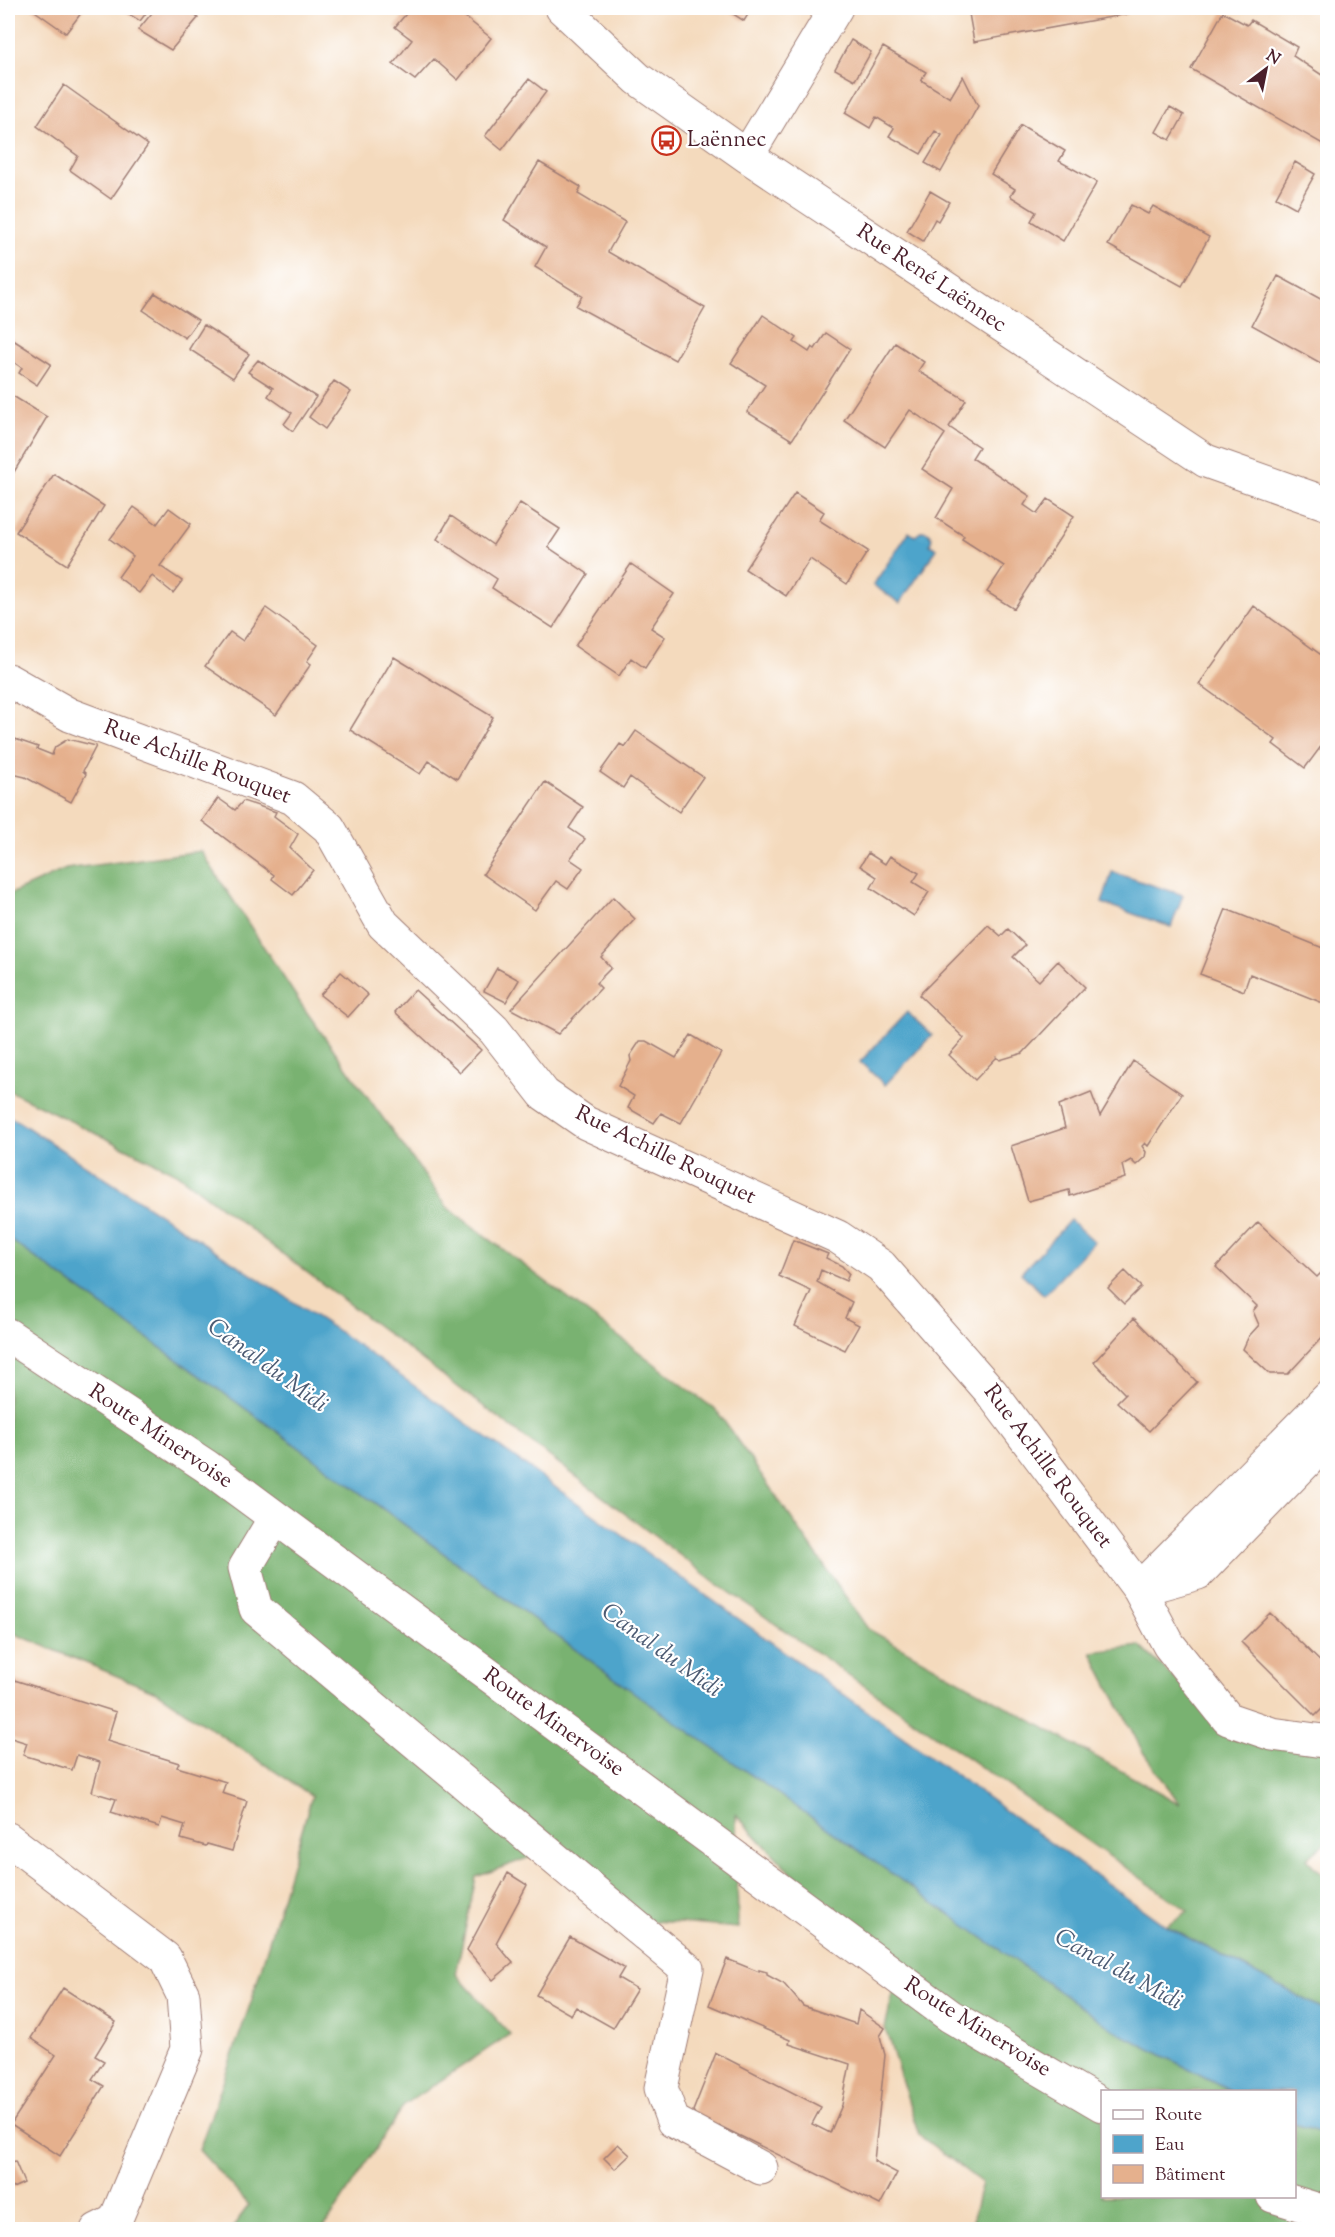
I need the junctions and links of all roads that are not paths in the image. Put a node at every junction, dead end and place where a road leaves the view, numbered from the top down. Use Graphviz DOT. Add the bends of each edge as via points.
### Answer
graph roads {
  1 [pos="562,8"];
  2 [pos="836,8"];
  3 [pos="747,156"];
  4 [pos="1328,504"];
  5 [pos="8,680"];
  6 [pos="8,1335"];
  7 [pos="1328,1398"];
  8 [pos="1328,1438"];
  9 [pos="275,1518"];
  10 [pos="1139,1590"];
  11 [pos="1328,1739"];
  12 [pos="8,1839"];
  13 [pos="1101,2105"];
  14 [pos="761,2168"];
  15 [pos="1280,2198"];
  16 [pos="1328,2212"];
  17 [pos="97,2229"];
  1 -- 3 [label="street, Rue René Laënnec" via="638,79"];
  2 -- 3 [label="street"];
  3 -- 4 [label="street, Rue René Laënnec" via="1206,460"];
  5 -- 10 [label="street, Rue Achille Rouquet" via="70,715 293,798 329,828 383,924 494,1030 544,1094 586,1123 838,1238 881,1266 991,1392"];
  6 -- 9 [label="street, Route Minervoise" via="206,1466"];
  7 -- 10 [label="street"];
  8 -- 10 [label="street" via="1198,1574"];
  9 -- 13 [label="street, Route Minervoise" via="950,2016"];
  9 -- 14 [label="street" via="245,1568 256,1609 687,1969 661,2088 673,2121"];
  10 -- 11 [label="street, Rue Achille Rouquet" via="1169,1645 1228,1719 1272,1734"];
  12 -- 17 [label="street" via="165,1958 183,1995 187,2049 115,2221"];
  15 -- 16 [label="street"];
}
